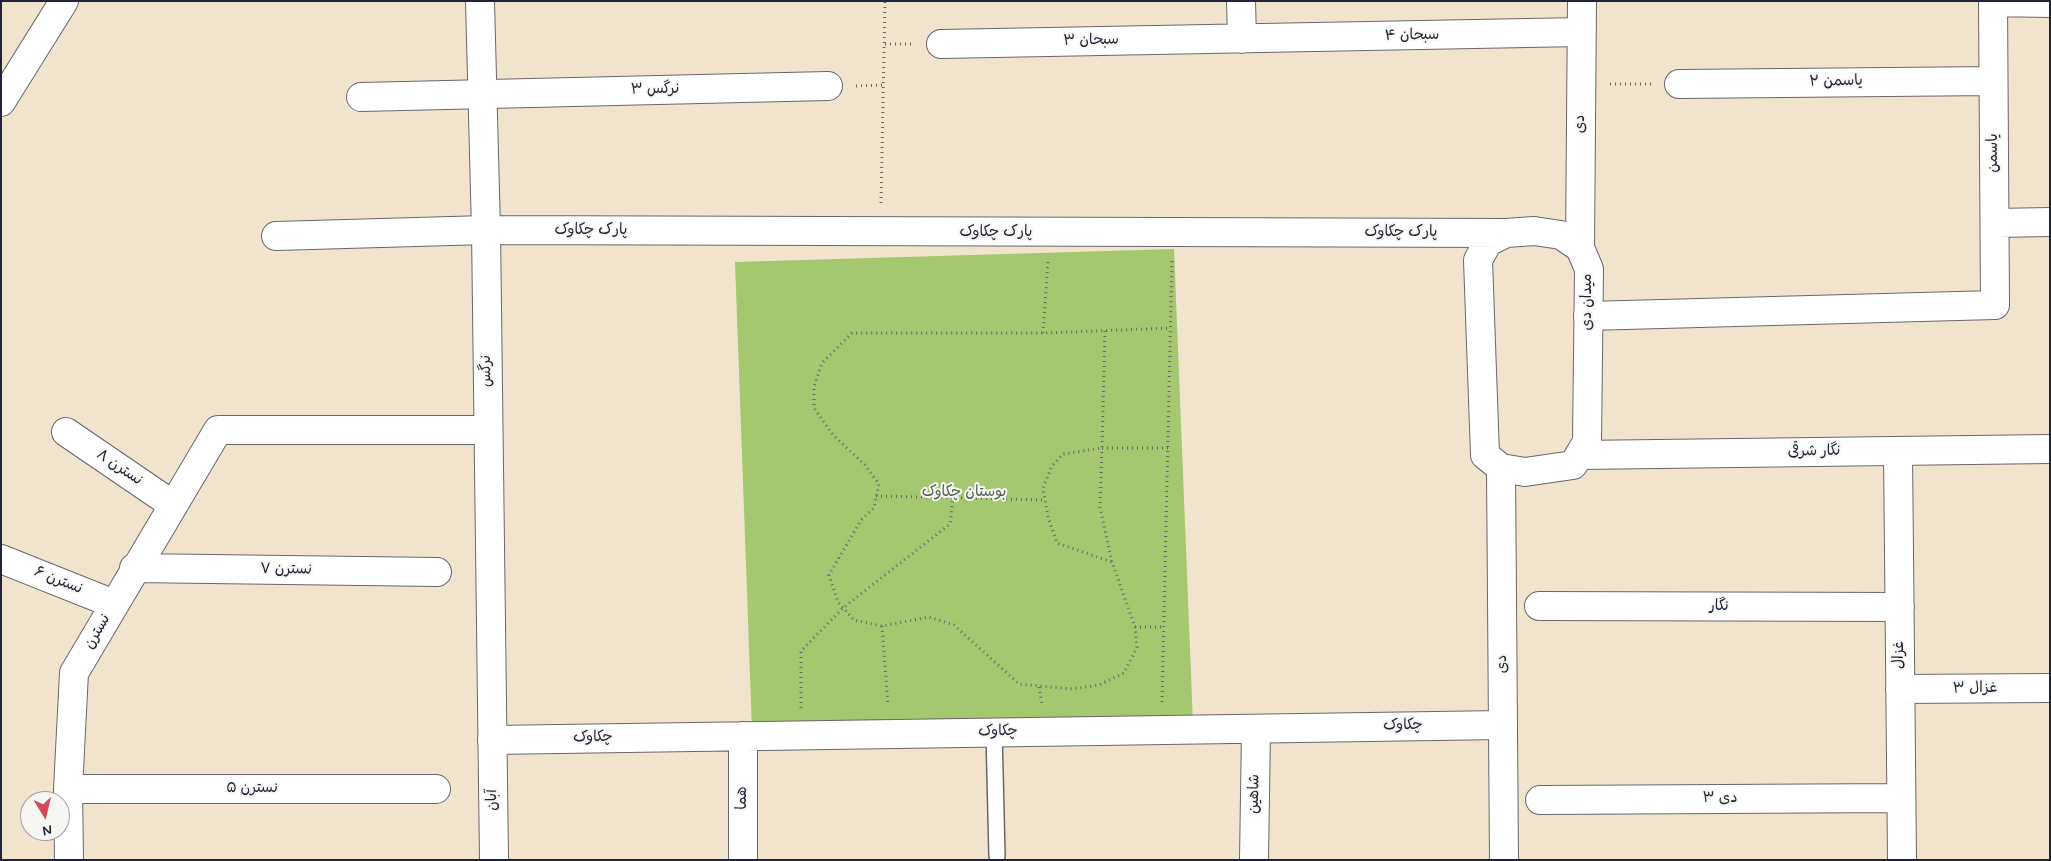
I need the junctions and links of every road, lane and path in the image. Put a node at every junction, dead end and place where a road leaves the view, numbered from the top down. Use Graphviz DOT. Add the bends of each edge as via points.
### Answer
graph roads {
  1 [pos="64,1"];
  2 [pos="480,1"];
  3 [pos="885,1"];
  4 [pos="1241,1"];
  5 [pos="1582,1"];
  6 [pos="1993,2"];
  7 [pos="2050,3"];
  8 [pos="1582,32"];
  9 [pos="1242,39"];
  10 [pos="941,44"];
  11 [pos="1993,81"];
  12 [pos="1581,84"];
  13 [pos="1680,84"];
  14 [pos="828,86"];
  15 [pos="482,94"];
  16 [pos="362,97"];
  17 [pos="1,102"];
  18 [pos="2050,222"];
  19 [pos="1994,223"];
  20 [pos="486,230"];
  21 [pos="881,232"];
  22 [pos="1050,233"];
  23 [pos="1173,233"];
  24 [pos="1506,233"];
  25 [pos="276,236"];
  26 [pos="1580,248"];
  27 [pos="1588,316"];
  28 [pos="1171,328"];
  29 [pos="1105,331"];
  30 [pos="1043,333"];
  31 [pos="488,430"];
  32 [pos="66,432"];
  33 [pos="1102,448"];
  34 [pos="1168,448"];
  35 [pos="2050,449"];
  36 [pos="1898,451"];
  37 [pos="1579,455"];
  38 [pos="1501,468"];
  39 [pos="876,496"];
  40 [pos="953,498"];
  41 [pos="1045,500"];
  42 [pos="173,505"];
  43 [pos="1,559"];
  44 [pos="1112,562"];
  45 [pos="134,568"];
  46 [pos="437,572"];
  47 [pos="114,604"];
  48 [pos="1539,606"];
  49 [pos="1900,607"];
  50 [pos="843,608"];
  51 [pos="882,626"];
  52 [pos="1135,627"];
  53 [pos="1164,627"];
  54 [pos="2050,688"];
  55 [pos="1900,689"];
  56 [pos="1503,725"];
  57 [pos="1256,729"];
  58 [pos="1162,730"];
  59 [pos="994,732"];
  60 [pos="890,734"];
  61 [pos="800,735"];
  62 [pos="743,736"];
  63 [pos="492,740"];
  64 [pos="68,789"];
  65 [pos="436,789"];
  66 [pos="1901,798"];
  67 [pos="1540,800"];
  68 [pos="997,856"];
  69 [pos="69,860"];
  70 [pos="494,860"];
  71 [pos="743,860"];
  72 [pos="1254,860"];
  73 [pos="1504,860"];
  74 [pos="1902,860"];
  1 -- 17 [label="street"];
  2 -- 15 [label="street, نرگس"];
  3 -- 21 [label="path"];
  4 -- 9 [label="street"];
  5 -- 8 [label="street, دی"];
  6 -- 7 [label="street"];
  6 -- 11 [label="street, یاسمن"];
  8 -- 9 [label="street, سبحان ۴"];
  8 -- 12 [label="street, دی"];
  9 -- 10 [label="street, سبحان ۳"];
  11 -- 13 [label="street, یاسمن ۲"];
  11 -- 19 [label="street, یاسمن"];
  12 -- 13 [label="path"];
  12 -- 26 [label="street, دی"];
  14 -- 15 [label="street, نرگس ۳"];
  15 -- 16 [label="street, نرگس ۳"];
  15 -- 20 [label="street, نرگس"];
  18 -- 19 [label="street"];
  19 -- 27 [label="street, یاسمن" via="1995,305"];
  20 -- 21 [label="street, پارک چکاوک"];
  20 -- 25 [label="street, پارک چکاوک"];
  20 -- 31 [label="street, نرگس"];
  21 -- 22 [label="street, پارک چکاوک"];
  22 -- 23 [label="street, پارک چکاوک"];
  22 -- 30 [label="path"];
  23 -- 24 [label="street, پارک چکاوک"];
  23 -- 28 [label="path"];
  24 -- 26 [label="street" via="1534,231 1561,235"];
  24 -- 38 [label="street" via="1488,242 1478,260 1485,455"];
  26 -- 27 [label="street, میدان دی" via="1589,269"];
  27 -- 37 [label="street, میدان دی" via="1586,442"];
  28 -- 29 [label="path"];
  28 -- 34 [label="path"];
  29 -- 30 [label="path"];
  29 -- 33 [label="path"];
  30 -- 39 [label="path" via="852,333 822,363 814,387 814,408 833,435 865,465 879,484"];
  31 -- 42 [label="street, نسترن" via="218,430"];
  31 -- 63 [label="street, نرگس"];
  32 -- 42 [label="street, نسترن ۸"];
  33 -- 34 [label="path"];
  33 -- 41 [label="path" via="1063,454 1052,466 1043,488"];
  33 -- 44 [label="path" via="1100,507"];
  34 -- 53 [label="path"];
  35 -- 36 [label="street, نگار شرقی"];
  36 -- 37 [label="street, نگار شرقی"];
  36 -- 49 [label="street, غزال"];
  37 -- 38 [label="street" via="1573,465 1550,470 1526,472"];
  38 -- 56 [label="street, دی"];
  39 -- 40 [label="path"];
  39 -- 50 [label="path" via="874,508 861,520 829,575"];
  40 -- 41 [label="path"];
  40 -- 50 [label="path" via="950,524"];
  41 -- 44 [label="path" via="1057,543"];
  42 -- 45 [label="street, نسترن"];
  43 -- 47 [label="street, نسترن ۶"];
  44 -- 52 [label="path"];
  45 -- 46 [label="street, نسترن ۷"];
  45 -- 47 [label="street, نسترن"];
  47 -- 64 [label="street, نسترن" via="74,673"];
  48 -- 49 [label="street, نگار"];
  49 -- 55 [label="street, غزال"];
  50 -- 51 [label="path" via="854,620"];
  50 -- 61 [label="path" via="801,651"];
  51 -- 52 [label="path" via="929,617 954,625 1019,684 1072,689 1099,685 1124,673 1138,647"];
  51 -- 60 [label="path"];
  52 -- 53 [label="path"];
  53 -- 58 [label="path"];
  54 -- 55 [label="street, غزال ۳"];
  55 -- 66 [label="street, غزال"];
  56 -- 57 [label="street, چکاوک"];
  56 -- 73 [label="street, دی"];
  57 -- 58 [label="street, چکاوک"];
  57 -- 72 [label="street, شاهین"];
  58 -- 59 [label="street, چکاوک"];
  59 -- 60 [label="street, چکاوک"];
  59 -- 68 [label="lane"];
  60 -- 61 [label="street, چکاوک"];
  61 -- 62 [label="street, چکاوک"];
  62 -- 63 [label="street, چکاوک"];
  62 -- 71 [label="street, هما"];
  63 -- 70 [label="street, آبان"];
  64 -- 65 [label="street, نسترن ۵"];
  64 -- 69 [label="street, نسترن"];
  66 -- 67 [label="street, دی ۳"];
  66 -- 74 [label="street, غزال"];
}
